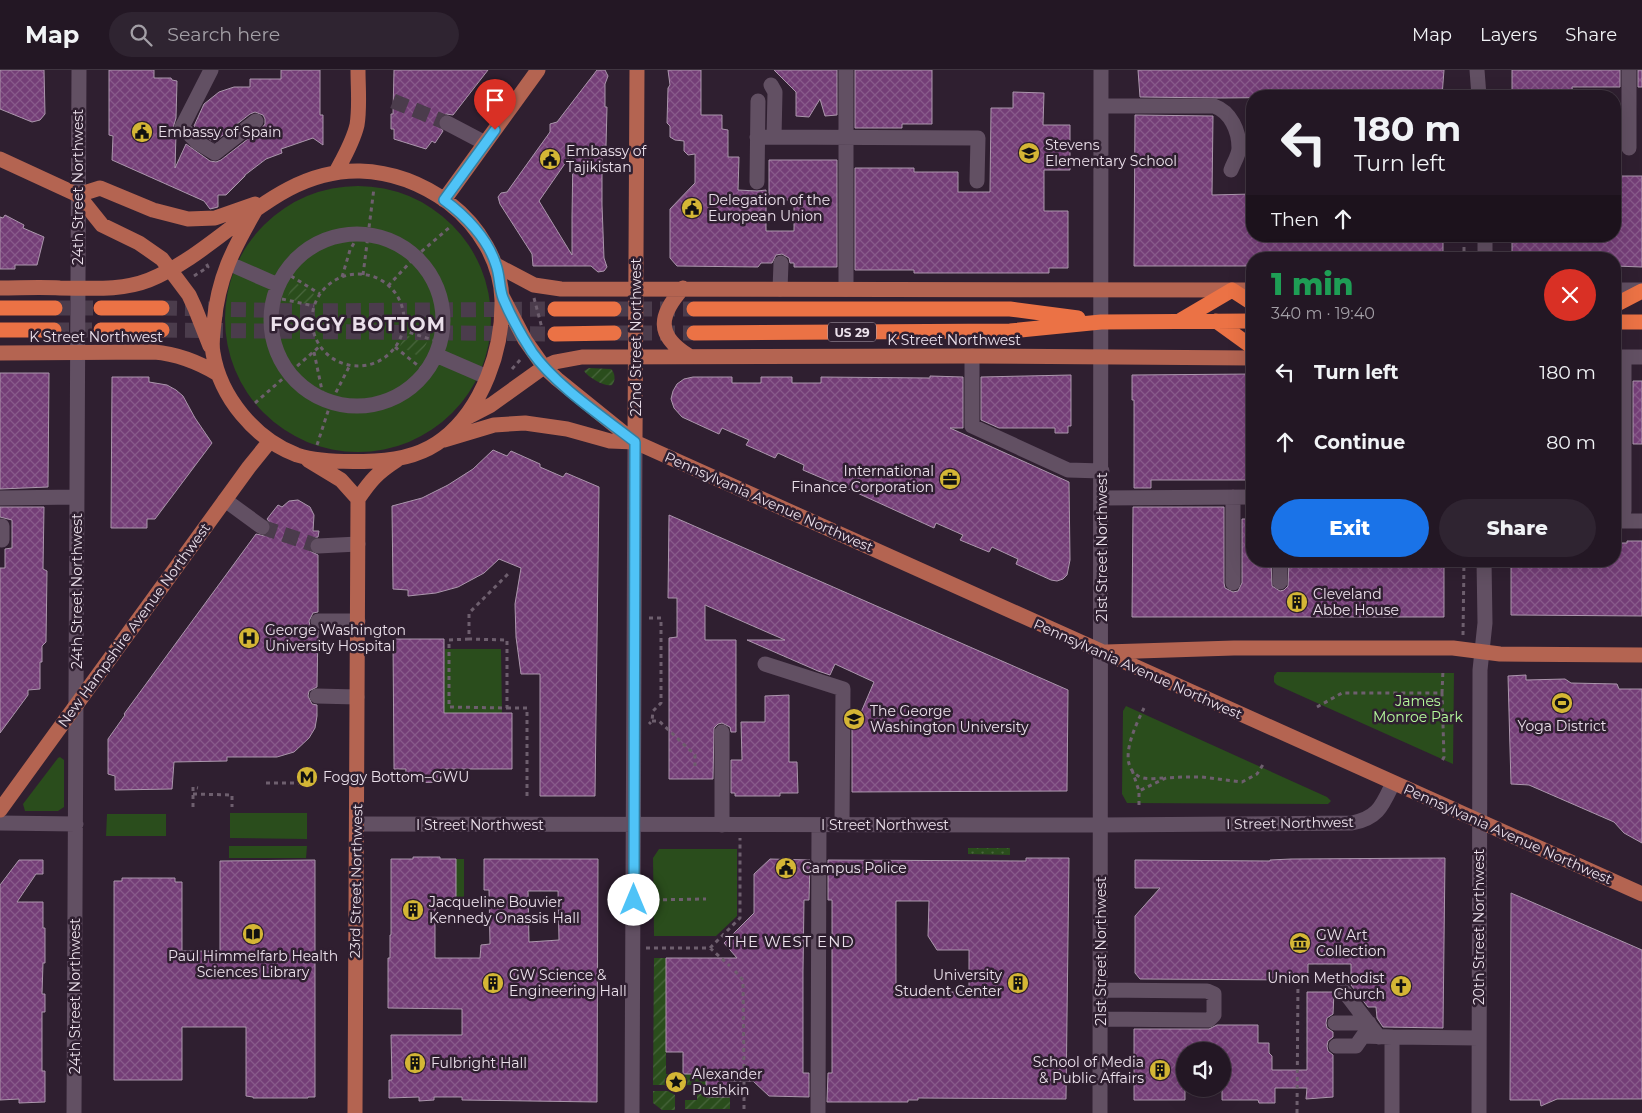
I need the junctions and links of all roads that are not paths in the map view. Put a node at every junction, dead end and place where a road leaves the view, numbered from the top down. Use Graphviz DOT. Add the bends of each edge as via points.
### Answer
graph roads {
  1 [pos="79,70"];
  2 [pos="210,70"];
  3 [pos="358,70"];
  4 [pos="538,70"];
  5 [pos="637,70"];
  6 [pos="846,70"];
  7 [pos="1101,70"];
  8 [pos="1477,70"];
  9 [pos="1629,70"];
  10 [pos="771,85"];
  11 [pos="1479,90"];
  12 [pos="758,101"];
  13 [pos="1101,106"];
  14 [pos="256,122"];
  15 [pos="448,123"];
  16 [pos="757,137"];
  17 [pos="774,137"];
  18 [pos="847,137"];
  19 [pos="485,144"];
  20 [pos="1629,148"];
  21 [pos="1246,149"];
  22 [pos="0,159"];
  23 [pos="1231,170"];
  24 [pos="336,172"];
  25 [pos="977,181"];
  26 [pos="757,182"];
  27 [pos="78,195"];
  28 [pos="277,195"];
  29 [pos="444,200"];
  30 [pos="255,211"];
  31 [pos="781,263"];
  32 [pos="496,265"];
  33 [pos="237,267"];
  34 [pos="171,270"];
  35 [pos="279,285"];
  36 [pos="0,288"];
  37 [pos="78,288"];
  38 [pos="636,288"];
  39 [pos="683,288"];
  40 [pos="780,289"];
  41 [pos="846,289"];
  42 [pos="1101,290"];
  43 [pos="1232,290"];
  44 [pos="1246,290"];
  45 [pos="1621,290"];
  46 [pos="1642,291"];
  47 [pos="502,296"];
  48 [pos="1246,299"];
  49 [pos="1621,301"];
  50 [pos="0,308"];
  51 [pos="55,308"];
  52 [pos="100,308"];
  53 [pos="162,308"];
  54 [pos="614,309"];
  55 [pos="694,309"];
  56 [pos="555,310"];
  57 [pos="1180,321"];
  58 [pos="1216,321"];
  59 [pos="1246,321"];
  60 [pos="1101,322"];
  61 [pos="1621,322"];
  62 [pos="1642,322"];
  63 [pos="0,330"];
  64 [pos="54,330"];
  65 [pos="100,330"];
  66 [pos="162,330"];
  67 [pos="549,332"];
  68 [pos="614,333"];
  69 [pos="694,333"];
  70 [pos="1246,343"];
  71 [pos="438,349"];
  72 [pos="212,350"];
  73 [pos="0,353"];
  74 [pos="78,353"];
  75 [pos="636,356"];
  76 [pos="689,356"];
  77 [pos="972,356"];
  78 [pos="1621,357"];
  79 [pos="1642,357"];
  80 [pos="1101,358"];
  81 [pos="1246,358"];
  82 [pos="544,368"];
  83 [pos="218,374"];
  84 [pos="480,374"];
  85 [pos="1621,419"];
  86 [pos="463,420"];
  87 [pos="270,441"];
  88 [pos="441,441"];
  89 [pos="635,442"];
  90 [pos="300,456"];
  91 [pos="400,458"];
  92 [pos="1102,471"];
  93 [pos="77,497"];
  94 [pos="1233,497"];
  95 [pos="1246,497"];
  96 [pos="0,498"];
  97 [pos="1102,498"];
  98 [pos="358,499"];
  99 [pos="225,500"];
  100 [pos="1621,514"];
  101 [pos="1621,521"];
  102 [pos="1642,521"];
  103 [pos="262,527"];
  104 [pos="358,544"];
  105 [pos="318,546"];
  106 [pos="1280,567"];
  107 [pos="1484,567"];
  108 [pos="1280,582"];
  109 [pos="1233,583"];
  110 [pos="318,621"];
  111 [pos="358,621"];
  112 [pos="1102,652"];
  113 [pos="1482,652"];
  114 [pos="1642,655"];
  115 [pos="765,664"];
  116 [pos="317,696"];
  117 [pos="357,696"];
  118 [pos="76,707"];
  119 [pos="722,732"];
  120 [pos="1393,783"];
  121 [pos="0,810"];
  122 [pos="1480,822"];
  123 [pos="0,823"];
  124 [pos="76,824"];
  125 [pos="357,824"];
  126 [pos="722,825"];
  127 [pos="814,825"];
  128 [pos="842,825"];
  129 [pos="1101,825"];
  130 [pos="633,826"];
  131 [pos="1642,894"];
  132 [pos="809,914"];
  133 [pos="1100,990"];
  134 [pos="1343,990"];
  135 [pos="1100,1019"];
  136 [pos="1335,1023"];
  137 [pos="1369,1023"];
  138 [pos="1386,1037"];
  139 [pos="1479,1038"];
  140 [pos="1336,1046"];
  141 [pos="74,1113"];
  142 [pos="355,1113"];
  143 [pos="632,1113"];
  144 [pos="818,1113"];
  145 [pos="1100,1113"];
  146 [pos="1392,1113"];
  147 [pos="1479,1113"];
  1 -- 27 [label="street, 24th Street Northwest"];
  2 -- 14 [label="street" via="182,128 196,142 216,152"];
  3 -- 24 [label="main road" via="356,127"];
  4 -- 19 [label="main road"];
  5 -- 38 [label="main road, 22nd Street Northwest"];
  6 -- 18 [label="street"];
  7 -- 13 [label="street, 21st Street Northwest"];
  8 -- 11 [label="street"];
  9 -- 20 [label="street"];
  10 -- 17 [label="street" via="776,92"];
  12 -- 16 [label="street"];
  13 -- 21 [label="street" via="1214,106 1235,125"];
  13 -- 42 [label="street, 21st Street Northwest"];
  15 -- 19 [label="street"];
  16 -- 17 [label="street"];
  16 -- 26 [label="street"];
  17 -- 18 [label="street"];
  18 -- 25 [label="street" via="978,138"];
  18 -- 41 [label="street"];
  19 -- 29 [label="main road"];
  21 -- 23 [label="street"];
  22 -- 27 [label="main road"];
  24 -- 28 [label="main road" via="309,179"];
  24 -- 29 [label="main road" via="391,175"];
  27 -- 28 [label="main road" via="100,188 153,210 202,220 228,214"];
  27 -- 34 [label="main road" via="102,225 150,250"];
  27 -- 37 [label="street, 24th Street Northwest"];
  28 -- 30 [label="main road"];
  29 -- 32 [label="main road" via="484,241"];
  30 -- 34 [label="main road"];
  30 -- 72 [label="main road" via="221,279"];
  31 -- 40 [label="street"];
  32 -- 38 [label="main road" via="534,285 549,288"];
  32 -- 47 [label="main road"];
  33 -- 35 [label="street"];
  34 -- 37 [label="main road" via="132,285"];
  34 -- 72 [label="main road" via="196,308"];
  35 -- 71 [label="street" via="294,261 330,238 363,235 385,239 415,257 430,275 440,296 443,319"];
  35 -- 71 [label="street" via="271,313 271,329 280,360 299,384 327,401 346,406 376,404 404,392 426,372"];
  36 -- 37 [label="main road"];
  37 -- 74 [label="street, 24th Street Northwest"];
  38 -- 39 [label="main road"];
  38 -- 75 [label="main road, 22nd Street Northwest"];
  39 -- 40 [label="main road"];
  39 -- 76 [label="main road" via="665,313 664,322 674,346"];
  40 -- 41 [label="main road"];
  41 -- 42 [label="main road"];
  42 -- 43 [label="main road"];
  42 -- 60 [label="street, 21st Street Northwest"];
  43 -- 44 [label="main road"];
  43 -- 48 [label="highway"];
  43 -- 57 [label="highway"];
  45 -- 46 [label="street"];
  46 -- 49 [label="highway"];
  47 -- 82 [label="main road, Pennsylvania Avenue Northwest"];
  47 -- 86 [label="main road" via="502,323 494,358 480,392"];
  50 -- 51 [label="highway, K Street Northwest"];
  52 -- 53 [label="highway, K Street Northwest"];
  54 -- 56 [label="highway"];
  55 -- 60 [label="highway, K Street Northwest / US 29" via="1010,309"];
  57 -- 58 [label="highway, K Street Northwest / US 29"];
  57 -- 60 [label="highway, K Street Northwest / US 29"];
  58 -- 59 [label="highway, K Street Northwest / US 29"];
  58 -- 70 [label="highway"];
  60 -- 69 [label="highway, K Street Northwest / US 29" via="1010,331"];
  60 -- 80 [label="street, 21st Street Northwest"];
  61 -- 62 [label="highway"];
  63 -- 64 [label="highway, K Street Northwest"];
  65 -- 66 [label="highway, K Street Northwest"];
  67 -- 68 [label="highway"];
  71 -- 84 [label="street"];
  72 -- 83 [label="main road"];
  73 -- 74 [label="main road, K Street Northwest"];
  74 -- 83 [label="main road, K Street Northwest" via="168,353"];
  74 -- 93 [label="street, 24th Street Northwest"];
  75 -- 76 [label="main road, K Street Northwest"];
  75 -- 82 [label="main road, K Street Northwest" via="582,357 555,362"];
  75 -- 89 [label="main road, 22nd Street Northwest"];
  76 -- 77 [label="main road, K Street Northwest"];
  77 -- 80 [label="main road, K Street Northwest"];
  77 -- 92 [label="street" via="972,426 1068,470"];
  78 -- 79 [label="street"];
  80 -- 81 [label="main road, K Street Northwest"];
  80 -- 92 [label="street, 21st Street Northwest"];
  82 -- 86 [label="main road, K Street Northwest" via="491,405"];
  82 -- 89 [label="main road, Pennsylvania Avenue Northwest"];
  83 -- 87 [label="main road" via="242,414"];
  85 -- 100 [label="street" via="1624,511"];
  86 -- 88 [label="main road"];
  87 -- 90 [label="main road"];
  87 -- 99 [label="main road, New Hampshire Avenue Northwest"];
  88 -- 89 [label="main road, Pennsylvania Avenue Northwest" via="494,425 538,423 567,428 610,442"];
  88 -- 91 [label="main road"];
  89 -- 112 [label="main road, Pennsylvania Avenue Northwest"];
  89 -- 130 [label="street, 22nd Street Northwest"];
  90 -- 91 [label="main road" via="354,462"];
  90 -- 98 [label="main road" via="341,480"];
  91 -- 98 [label="main road" via="372,478"];
  92 -- 97 [label="street, 21st Street Northwest"];
  93 -- 96 [label="street"];
  93 -- 118 [label="street, 24th Street Northwest"];
  94 -- 95 [label="street"];
  94 -- 97 [label="street"];
  94 -- 109 [label="street"];
  97 -- 112 [label="street, 21st Street Northwest"];
  98 -- 104 [label="main road, 23rd Street Northwest"];
  99 -- 103 [label="street"];
  99 -- 118 [label="main road, New Hampshire Avenue Northwest"];
  101 -- 102 [label="street"];
  104 -- 105 [label="street"];
  104 -- 111 [label="main road, 23rd Street Northwest"];
  106 -- 108 [label="street"];
  107 -- 113 [label="street, 20th Street Northwest"];
  110 -- 111 [label="street"];
  111 -- 117 [label="main road, 23rd Street Northwest"];
  112 -- 113 [label="main road" via="1453,648"];
  112 -- 120 [label="main road, Pennsylvania Avenue Northwest"];
  112 -- 129 [label="street, 21st Street Northwest"];
  113 -- 114 [label="main road"];
  113 -- 122 [label="street, 20th Street Northwest"];
  115 -- 128 [label="street" via="843,689"];
  116 -- 117 [label="street"];
  117 -- 125 [label="main road, 23rd Street Northwest"];
  118 -- 121 [label="main road, New Hampshire Avenue Northwest"];
  118 -- 124 [label="street, 24th Street Northwest"];
  119 -- 126 [label="street"];
  120 -- 122 [label="main road, Pennsylvania Avenue Northwest"];
  120 -- 129 [label="street, I Street Northwest" via="1375,814 1352,823"];
  122 -- 131 [label="main road, Pennsylvania Avenue Northwest"];
  122 -- 139 [label="street, 20th Street Northwest"];
  123 -- 124 [label="street"];
  124 -- 141 [label="street, 24th Street Northwest"];
  125 -- 130 [label="street, I Street Northwest"];
  125 -- 142 [label="main road, 23rd Street Northwest"];
  126 -- 127 [label="street, I Street Northwest"];
  126 -- 130 [label="street, I Street Northwest"];
  127 -- 128 [label="street, I Street Northwest"];
  127 -- 132 [label="street"];
  127 -- 144 [label="street"];
  128 -- 129 [label="street, I Street Northwest"];
  129 -- 133 [label="street, 21st Street Northwest"];
  130 -- 143 [label="street, 22nd Street Northwest"];
  133 -- 135 [label="street, 21st Street Northwest"];
  133 -- 135 [label="street" via="1207,991 1214,994 1214,1015 1209,1020"];
  134 -- 137 [label="street"];
  135 -- 145 [label="street, 21st Street Northwest"];
  136 -- 137 [label="street"];
  137 -- 138 [label="street"];
  138 -- 139 [label="street"];
  138 -- 140 [label="street" via="1363,1036 1356,1046"];
  138 -- 146 [label="street"];
  139 -- 147 [label="street, 20th Street Northwest"];
}
